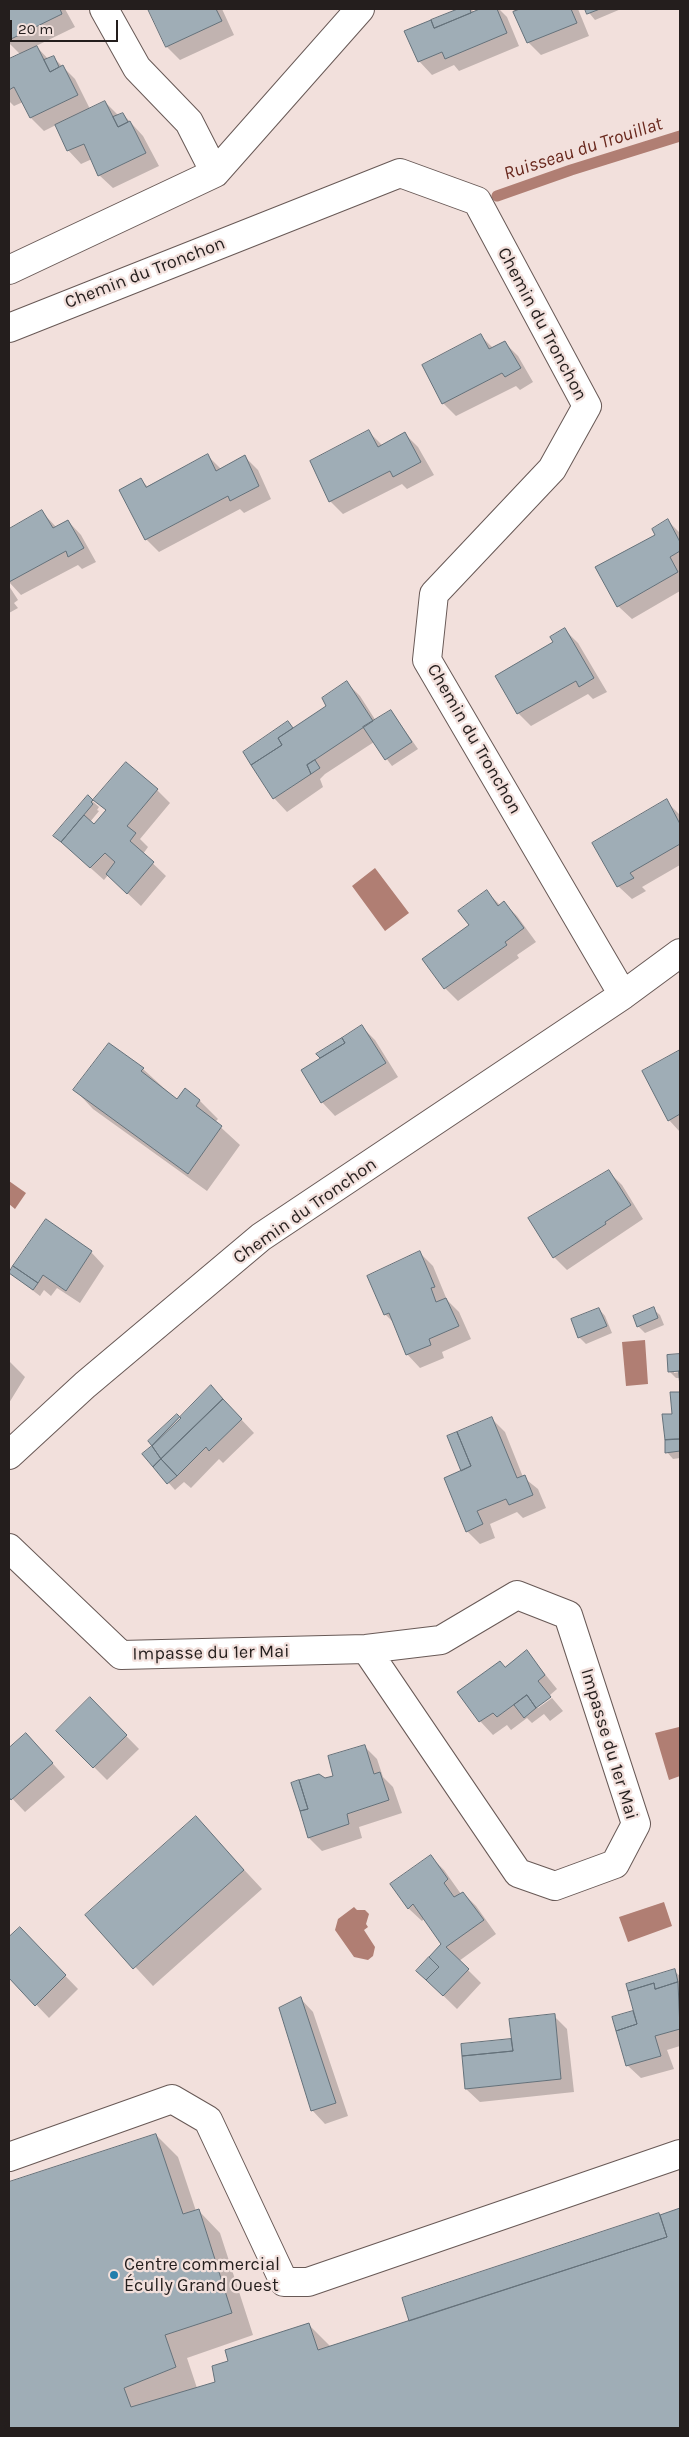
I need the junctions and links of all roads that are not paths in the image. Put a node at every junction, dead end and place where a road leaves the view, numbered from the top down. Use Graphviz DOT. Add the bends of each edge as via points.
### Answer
graph roads {
  1 [pos="104,9"];
  2 [pos="360,9"];
  3 [pos="215,173"];
  4 [pos="9,270"];
  5 [pos="9,328"];
  6 [pos="680,953"];
  7 [pos="623,995"];
  8 [pos="9,1455"];
  9 [pos="9,1548"];
  10 [pos="366,1649"];
  11 [pos="680,2154"];
  12 [pos="9,2157"];
  1 -- 3 [label="street" via="137,68 189,122"];
  2 -- 3 [label="street"];
  3 -- 4 [label="street"];
  5 -- 7 [label="street, Chemin du Tronchon" via="400,173 477,201 587,406 552,469 434,594 427,660"];
  6 -- 7 [label="street, Chemin du Tronchon"];
  7 -- 8 [label="street, Chemin du Tronchon" via="261,1237 86,1385"];
  9 -- 10 [label="street, Impasse du 1er Mai" via="121,1655"];
  10 -- 10 [label="street, Impasse du 1er Mai" via="518,1873 555,1886 615,1864 636,1824 568,1615 517,1596 441,1640"];
  11 -- 12 [label="street" via="308,2282 284,2282 208,2120 172,2099"];
}
